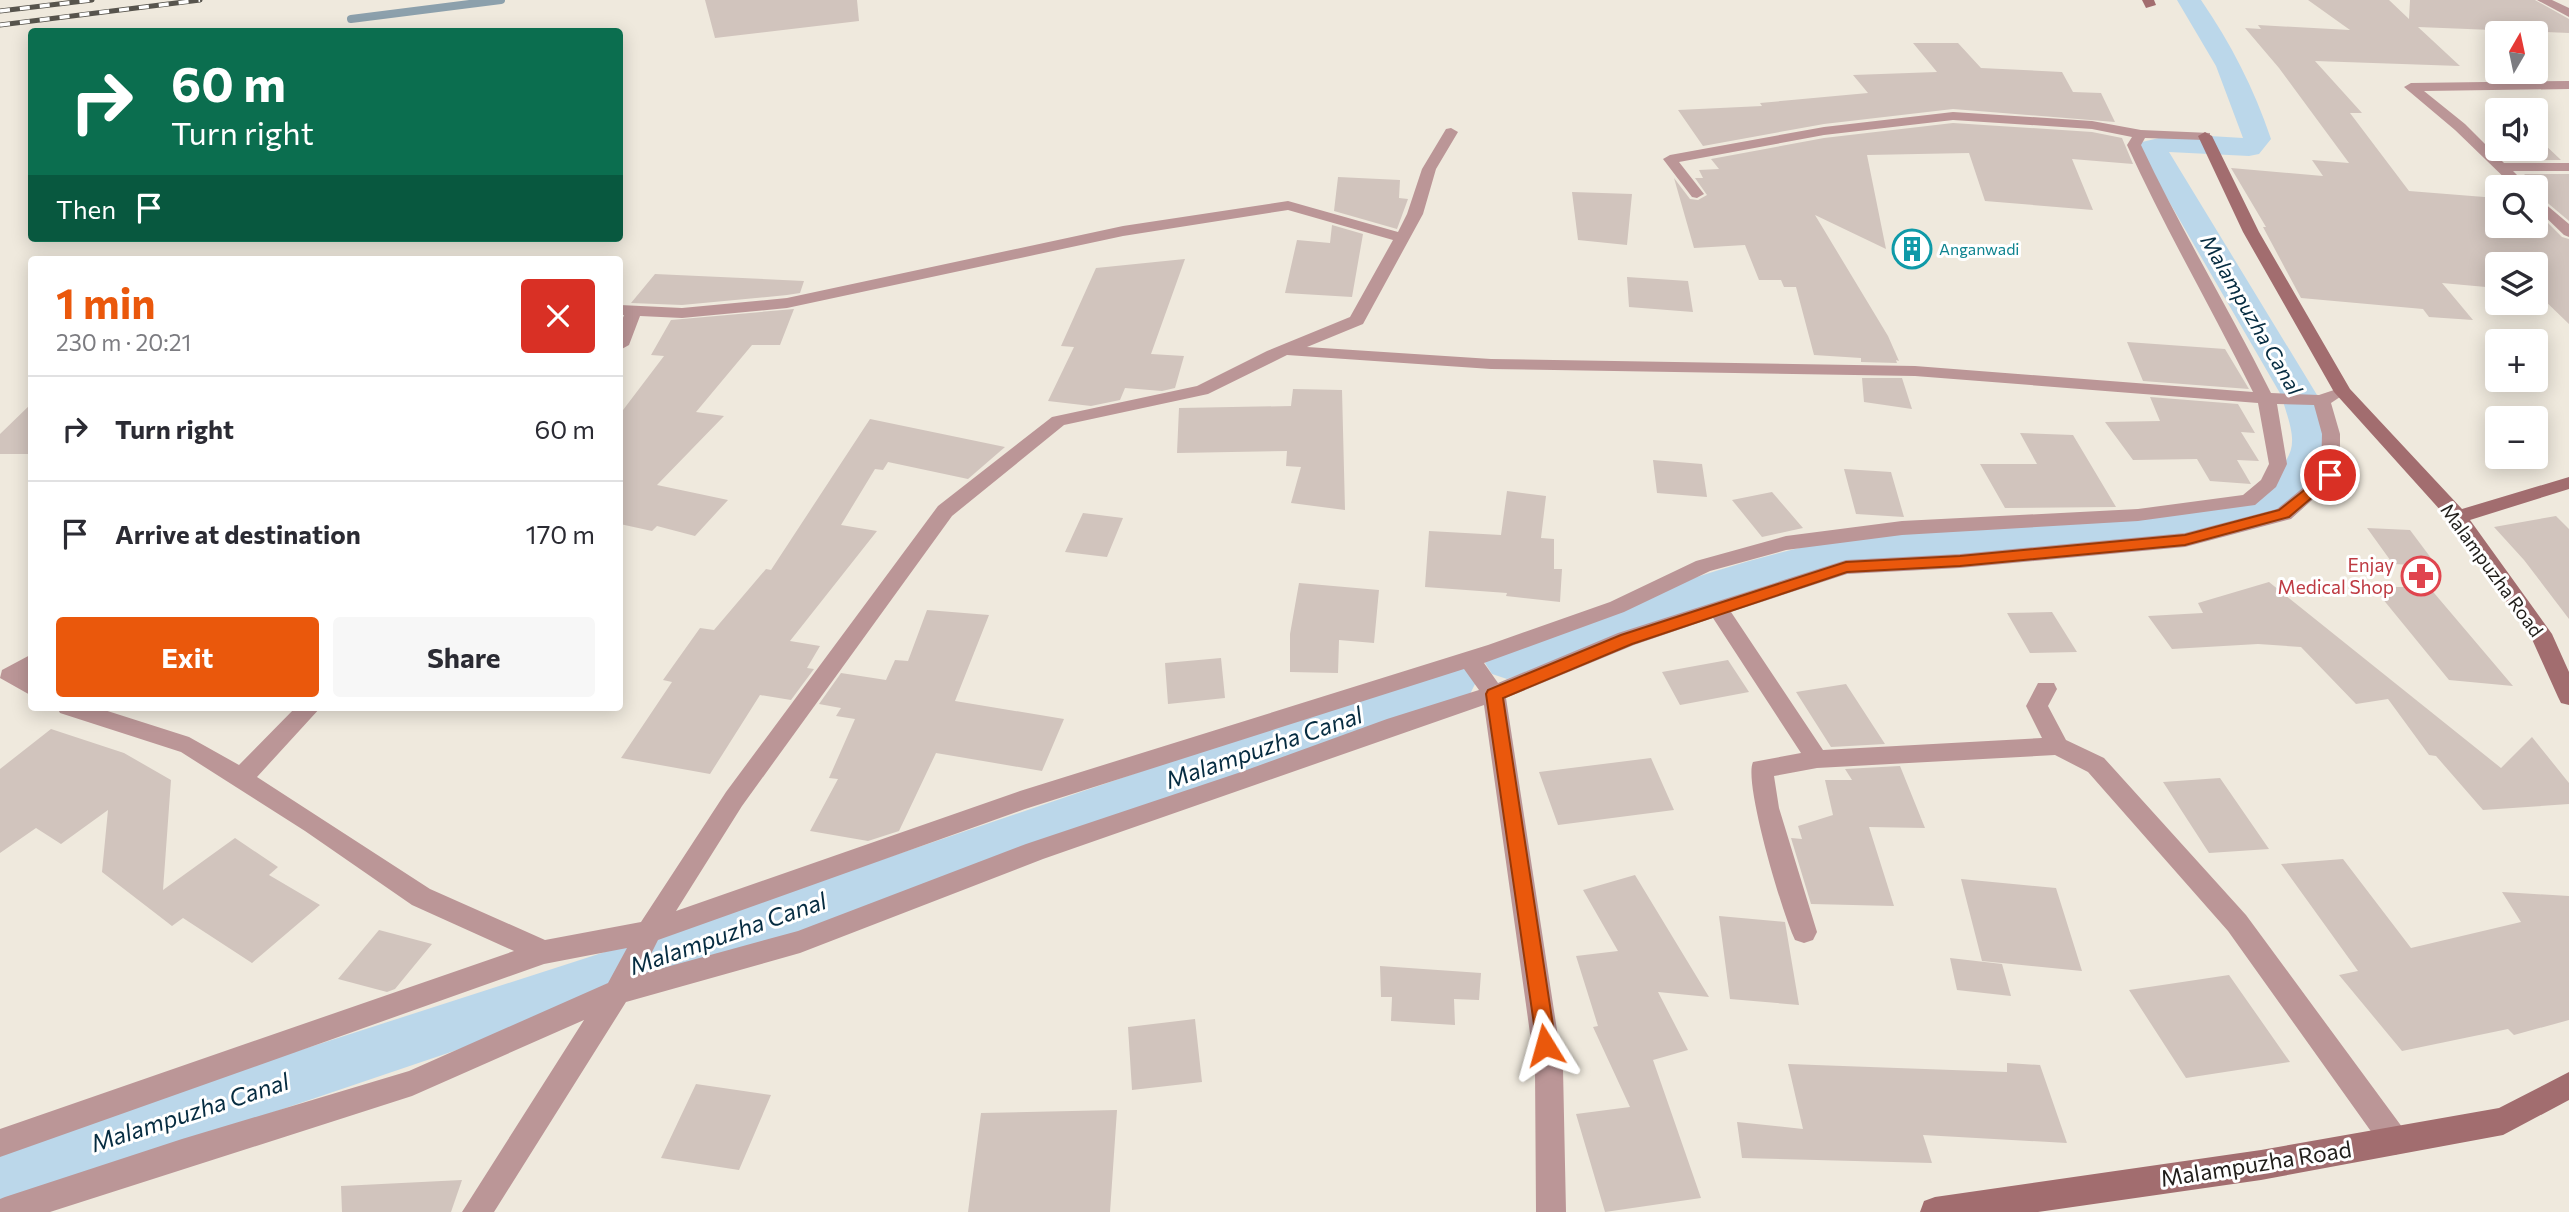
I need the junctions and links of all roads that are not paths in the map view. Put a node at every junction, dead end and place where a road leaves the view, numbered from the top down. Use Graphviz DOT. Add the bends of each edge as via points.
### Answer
graph roads {
  1 [pos="2543,0"];
  2 [pos="2569,13"];
  3 [pos="2569,85"];
  4 [pos="1451,132"];
  5 [pos="2141,134"];
  6 [pos="2208,144"];
  7 [pos="2501,167"];
  8 [pos="2569,167"];
  9 [pos="2509,175"];
  10 [pos="1697,194"];
  11 [pos="2548,211"];
  12 [pos="2568,230"];
  13 [pos="1402,238"];
  14 [pos="627,311"];
  15 [pos="623,330"];
  16 [pos="1285,350"];
  17 [pos="2332,396"];
  18 [pos="2267,398"];
  19 [pos="2569,483"];
  20 [pos="2458,517"];
  21 [pos="1719,610"];
  22 [pos="1468,658"];
  23 [pos="28,664"];
  24 [pos="5,678"];
  25 [pos="28,687"];
  26 [pos="2046,689"];
  27 [pos="1494,694"];
  28 [pos="2569,697"];
  29 [pos="80,711"];
  30 [pos="306,711"];
  31 [pos="2059,746"];
  32 [pos="1817,759"];
  33 [pos="240,779"];
  34 [pos="649,932"];
  35 [pos="1804,932"];
  36 [pos="544,952"];
  37 [pos="617,992"];
  38 [pos="2569,1085"];
  39 [pos="2395,1140"];
  40 [pos="0,1143"];
  41 [pos="5,1212"];
  42 [pos="477,1212"];
  43 [pos="1551,1212"];
  44 [pos="1935,1212"];
  1 -- 2 [label="street"];
  3 -- 7 [label="street" via="2411,87"];
  4 -- 13 [label="street" via="1429,169"];
  5 -- 6 [label="street"];
  5 -- 10 [label="street" via="2092,125 1953,116 1825,131 1670,159"];
  5 -- 18 [label="street" via="2134,145 2168,219"];
  6 -- 17 [label="main road, Malampuzha Road"];
  7 -- 8 [label="street"];
  7 -- 9 [label="street"];
  11 -- 12 [label="street"];
  13 -- 14 [label="street" via="1288,205 1110,234 787,303 682,313"];
  13 -- 16 [label="street" via="1357,320"];
  14 -- 15 [label="street"];
  16 -- 18 [label="street" via="1491,364 1915,370"];
  16 -- 34 [label="street" via="1202,390 1058,421 945,511 734,799"];
  17 -- 18 [label="street"];
  17 -- 20 [label="main road, Malampuzha Road"];
  17 -- 21 [label="street" via="2330,475 2284,514 2185,540 1846,567"];
  18 -- 22 [label="street" via="2278,464 2269,483 2248,501 2138,515 1902,528 1786,542 1703,566 1617,607"];
  19 -- 20 [label="main road"];
  20 -- 28 [label="main road, Malampuzha Road" via="2540,634"];
  21 -- 27 [label="street" via="1626,639"];
  21 -- 32 [label="street"];
  22 -- 27 [label="street"];
  22 -- 34 [label="street" via="1020,801"];
  23 -- 24 [label="street"];
  24 -- 25 [label="street"];
  26 -- 31 [label="street" via="2037,706"];
  27 -- 37 [label="street" via="1035,851 800,942"];
  27 -- 43 [label="street" via="1549,1069"];
  29 -- 33 [label="street" via="189,746"];
  30 -- 33 [label="street"];
  31 -- 32 [label="street"];
  31 -- 39 [label="street" via="2096,765 2237,923"];
  32 -- 35 [label="street" via="1761,769 1767,808"];
  33 -- 36 [label="street" via="421,897"];
  34 -- 36 [label="street"];
  34 -- 37 [label="street"];
  36 -- 40 [label="street"];
  37 -- 41 [label="street" via="412,1083"];
  37 -- 42 [label="street"];
  38 -- 39 [label="main road, Malampuzha Road" via="2503,1121"];
  39 -- 44 [label="main road, Malampuzha Road" via="2247,1167"];
}
